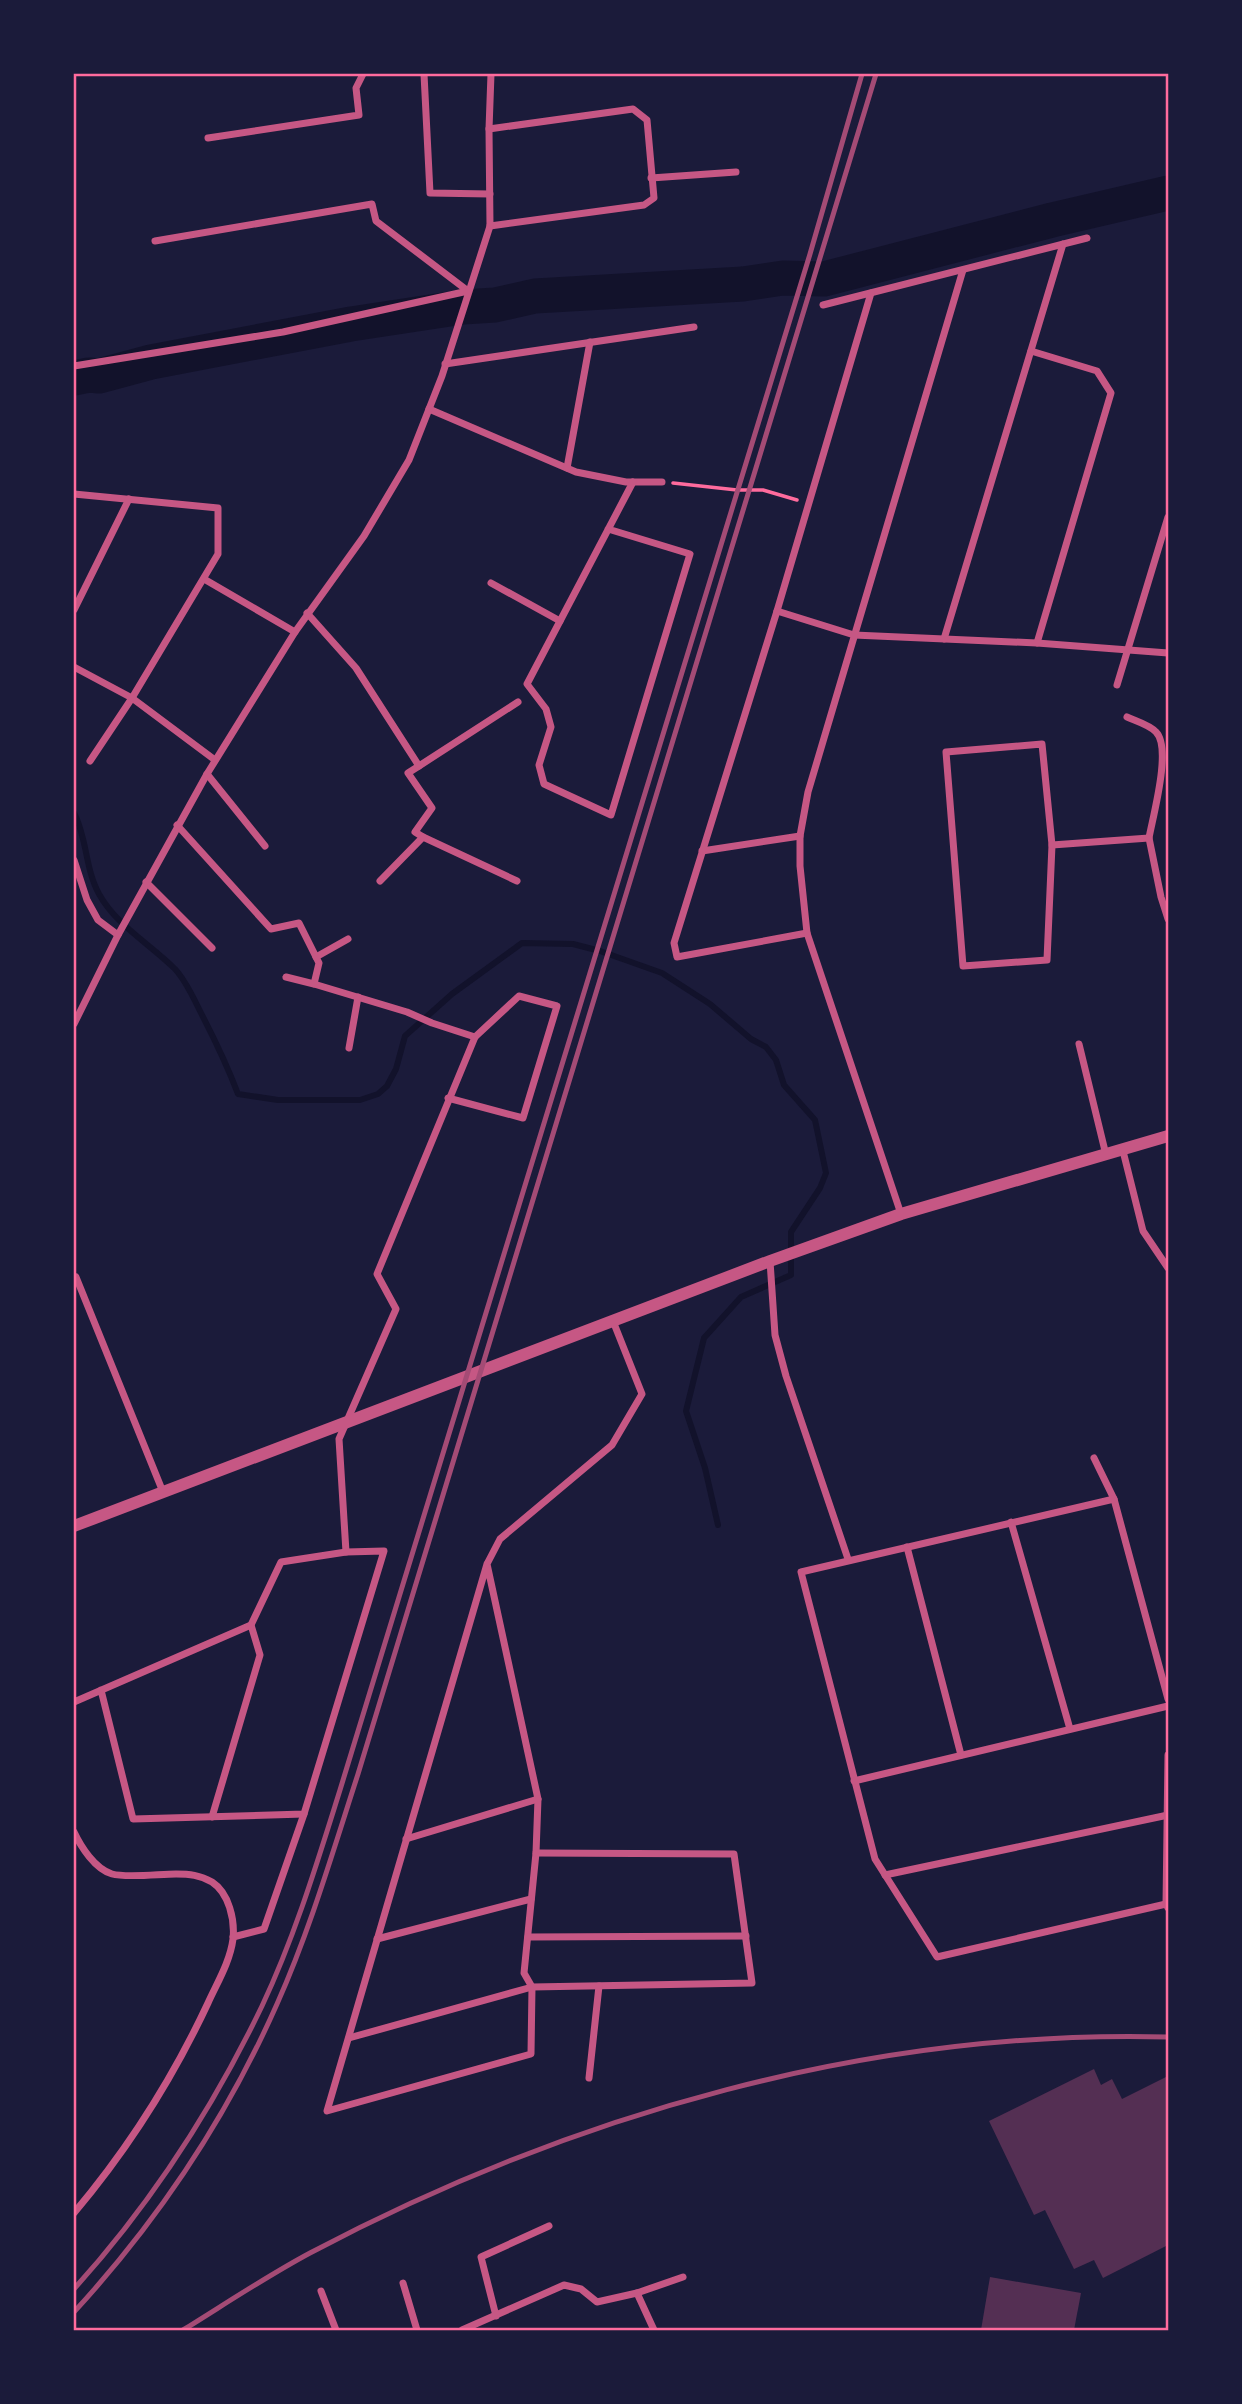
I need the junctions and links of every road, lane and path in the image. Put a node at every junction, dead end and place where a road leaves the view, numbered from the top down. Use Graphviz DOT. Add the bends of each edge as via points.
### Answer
graph roads {
  1 [pos="363,74"];
  2 [pos="424,74"];
  3 [pos="491,74"];
  4 [pos="489,129"];
  5 [pos="208,138"];
  6 [pos="736,172"];
  7 [pos="651,178"];
  8 [pos="490,194"];
  9 [pos="490,226"];
  10 [pos="1087,238"];
  11 [pos="155,241"];
  12 [pos="1063,244"];
  13 [pos="963,270"];
  14 [pos="468,291"];
  15 [pos="871,293"];
  16 [pos="823,306"];
  17 [pos="694,327"];
  18 [pos="590,342"];
  19 [pos="1031,351"];
  20 [pos="445,364"];
  21 [pos="74,366"];
  22 [pos="429,409"];
  23 [pos="567,468"];
  24 [pos="633,482"];
  25 [pos="662,482"];
  26 [pos="74,494"];
  27 [pos="129,499"];
  28 [pos="809,503"];
  29 [pos="1168,517"];
  30 [pos="608,529"];
  31 [pos="204,579"];
  32 [pos="491,583"];
  33 [pos="74,610"];
  34 [pos="777,611"];
  35 [pos="307,613"];
  36 [pos="560,621"];
  37 [pos="295,632"];
  38 [pos="854,635"];
  39 [pos="944,639"];
  40 [pos="1037,643"];
  41 [pos="1126,651"];
  42 [pos="1168,653"];
  43 [pos="74,667"];
  44 [pos="1117,685"];
  45 [pos="132,698"];
  46 [pos="518,702"];
  47 [pos="1127,717"];
  48 [pos="215,760"];
  49 [pos="90,761"];
  50 [pos="419,766"];
  51 [pos="207,774"];
  52 [pos="177,825"];
  53 [pos="800,836"];
  54 [pos="423,837"];
  55 [pos="1149,838"];
  56 [pos="1052,845"];
  57 [pos="265,846"];
  58 [pos="702,851"];
  59 [pos="74,860"];
  60 [pos="380,881"];
  61 [pos="517,881"];
  62 [pos="146,882"];
  63 [pos="1168,919"];
  64 [pos="807,933"];
  65 [pos="118,934"];
  66 [pos="348,939"];
  67 [pos="212,948"];
  68 [pos="316,957"];
  69 [pos="286,976"];
  70 [pos="314,984"];
  71 [pos="358,997"];
  72 [pos="74,1024"];
  73 [pos="475,1038"];
  74 [pos="1079,1044"];
  75 [pos="349,1048"];
  76 [pos="448,1098"];
  77 [pos="1168,1136"];
  78 [pos="1123,1151"];
  79 [pos="1106,1156"];
  80 [pos="901,1214"];
  81 [pos="770,1261"];
  82 [pos="1168,1268"];
  83 [pos="74,1278"];
  84 [pos="613,1321"];
  85 [pos="345,1422"];
  86 [pos="1094,1458"];
  87 [pos="163,1492"];
  88 [pos="1114,1499"];
  89 [pos="1011,1522"];
  90 [pos="74,1526"];
  91 [pos="908,1547"];
  92 [pos="346,1552"];
  93 [pos="848,1559"];
  94 [pos="487,1563"];
  95 [pos="251,1625"];
  96 [pos="101,1690"];
  97 [pos="1168,1699"];
  98 [pos="74,1702"];
  99 [pos="1168,1706"];
  100 [pos="1070,1729"];
  101 [pos="961,1755"];
  102 [pos="1168,1755"];
  103 [pos="854,1781"];
  104 [pos="538,1799"];
  105 [pos="304,1814"];
  106 [pos="1168,1815"];
  107 [pos="212,1817"];
  108 [pos="74,1832"];
  109 [pos="406,1839"];
  110 [pos="536,1853"];
  111 [pos="885,1875"];
  112 [pos="531,1899"];
  113 [pos="1167,1906"];
  114 [pos="746,1936"];
  115 [pos="233,1937"];
  116 [pos="528,1937"];
  117 [pos="377,1939"];
  118 [pos="598,1986"];
  119 [pos="531,1987"];
  120 [pos="349,2038"];
  121 [pos="589,2078"];
  122 [pos="74,2213"];
  123 [pos="549,2226"];
  124 [pos="683,2277"];
  125 [pos="403,2283"];
  126 [pos="321,2291"];
  127 [pos="637,2293"];
  128 [pos="496,2316"];
  129 [pos="484,2327"];
  130 [pos="336,2330"];
  131 [pos="417,2330"];
  132 [pos="462,2330"];
  133 [pos="654,2330"];
  1 -- 5 [label="street" via="356,88 359,115"];
  2 -- 8 [label="street" via="430,193"];
  3 -- 4 [label="street"];
  4 -- 7 [label="street" via="633,110 647,120"];
  4 -- 8 [label="street"];
  6 -- 7 [label="street"];
  7 -- 9 [label="street" via="654,198 643,205"];
  8 -- 9 [label="street"];
  9 -- 14 [label="street"];
  10 -- 12 [label="street"];
  11 -- 14 [label="street" via="372,204 376,221"];
  12 -- 13 [label="street"];
  12 -- 19 [label="street"];
  13 -- 15 [label="street"];
  13 -- 38 [label="street"];
  14 -- 20 [label="street"];
  14 -- 21 [label="street" via="283,332"];
  15 -- 16 [label="street"];
  15 -- 28 [label="street"];
  17 -- 18 [label="street"];
  18 -- 20 [label="street"];
  18 -- 23 [label="street"];
  19 -- 39 [label="street"];
  19 -- 40 [label="street" via="1097,371 1111,393"];
  20 -- 22 [label="street"];
  22 -- 23 [label="street"];
  22 -- 35 [label="street" via="408,460 364,536"];
  23 -- 24 [label="street"];
  24 -- 25 [label="street"];
  24 -- 30 [label="street"];
  25 -- 28 [label="path" via="763,490"];
  26 -- 27 [label="street"];
  27 -- 31 [label="street" via="218,508 218,554"];
  27 -- 33 [label="street"];
  28 -- 34 [label="street"];
  29 -- 41 [label="street"];
  30 -- 36 [label="street"];
  30 -- 36 [label="street" via="690,554 611,816 544,784 539,765 551,727 546,709 527,684"];
  31 -- 37 [label="street"];
  31 -- 45 [label="street"];
  32 -- 36 [label="street"];
  34 -- 38 [label="street"];
  34 -- 58 [label="street"];
  35 -- 37 [label="street"];
  35 -- 50 [label="street" via="356,668"];
  37 -- 48 [label="street"];
  38 -- 39 [label="street"];
  38 -- 53 [label="street" via="808,792"];
  39 -- 40 [label="street"];
  40 -- 41 [label="street"];
  41 -- 42 [label="street"];
  41 -- 44 [label="street"];
  43 -- 45 [label="street"];
  45 -- 48 [label="street"];
  45 -- 49 [label="street"];
  46 -- 50 [label="street"];
  47 -- 55 [label="street" via="1157,732 1163,745"];
  48 -- 51 [label="street"];
  50 -- 54 [label="street" via="408,773 432,808 415,832"];
  51 -- 52 [label="street"];
  51 -- 57 [label="street"];
  52 -- 62 [label="street"];
  52 -- 68 [label="street" via="271,929 299,923"];
  53 -- 58 [label="street"];
  53 -- 64 [label="street"];
  54 -- 60 [label="street"];
  54 -- 61 [label="street"];
  55 -- 56 [label="street"];
  55 -- 63 [label="street"];
  56 -- 56 [label="street" via="1047,960 963,966 946,752 1042,744"];
  58 -- 64 [label="street" via="674,943 677,957"];
  59 -- 65 [label="street" via="98,920"];
  62 -- 65 [label="street"];
  62 -- 67 [label="street"];
  64 -- 80 [label="street"];
  65 -- 72 [label="street"];
  66 -- 68 [label="street"];
  68 -- 70 [label="street" via="320,963"];
  69 -- 70 [label="street"];
  70 -- 71 [label="street"];
  71 -- 73 [label="street"];
  71 -- 75 [label="street"];
  73 -- 76 [label="street"];
  73 -- 76 [label="street" via="519,996 557,1006 523,1118"];
  74 -- 79 [label="street"];
  76 -- 85 [label="street" via="377,1273 396,1309"];
  77 -- 78 [label="street"];
  78 -- 79 [label="street"];
  78 -- 82 [label="street" via="1143,1231"];
  79 -- 80 [label="street"];
  80 -- 81 [label="street"];
  81 -- 84 [label="street"];
  81 -- 93 [label="street" via="775,1335"];
  83 -- 87 [label="street"];
  84 -- 85 [label="street"];
  84 -- 94 [label="street" via="642,1394 612,1445 500,1539"];
  85 -- 87 [label="street"];
  85 -- 92 [label="street" via="339,1439"];
  86 -- 88 [label="street"];
  87 -- 90 [label="street"];
  88 -- 89 [label="street"];
  88 -- 97 [label="street"];
  89 -- 91 [label="street"];
  89 -- 100 [label="street"];
  91 -- 93 [label="street"];
  91 -- 101 [label="street"];
  92 -- 95 [label="street" via="281,1562"];
  92 -- 105 [label="street" via="384,1551"];
  93 -- 103 [label="street" via="801,1572"];
  94 -- 104 [label="street"];
  94 -- 109 [label="street"];
  95 -- 96 [label="street"];
  95 -- 107 [label="street" via="260,1655"];
  96 -- 98 [label="street"];
  96 -- 107 [label="street" via="133,1819"];
  99 -- 100 [label="street"];
  100 -- 101 [label="street"];
  101 -- 103 [label="street"];
  102 -- 106 [label="street"];
  103 -- 111 [label="street" via="875,1859"];
  104 -- 109 [label="street"];
  104 -- 110 [label="street"];
  105 -- 107 [label="street"];
  105 -- 115 [label="street" via="264,1929"];
  106 -- 111 [label="street"];
  106 -- 113 [label="street"];
  108 -- 115 [label="street" via="101,1868 113,1874 192,1874 211,1882 223,1891 230,1908"];
  109 -- 117 [label="street"];
  110 -- 112 [label="street"];
  110 -- 114 [label="street" via="734,1854"];
  111 -- 113 [label="street" via="937,1957"];
  112 -- 116 [label="street"];
  112 -- 117 [label="street"];
  114 -- 116 [label="street"];
  114 -- 118 [label="street" via="752,1983"];
  115 -- 122 [label="street" via="228,1960 184,2053 137,2131"];
  116 -- 119 [label="street" via="524,1973"];
  117 -- 120 [label="street"];
  118 -- 119 [label="street"];
  118 -- 121 [label="street"];
  119 -- 120 [label="street"];
  119 -- 120 [label="street" via="531,2054 327,2111"];
  123 -- 128 [label="street" via="481,2257"];
  124 -- 127 [label="street"];
  125 -- 131 [label="street"];
  126 -- 130 [label="street"];
  127 -- 128 [label="street" via="597,2302 581,2289 564,2285"];
  127 -- 133 [label="street"];
  128 -- 129 [label="street"];
  129 -- 132 [label="street"];
}
